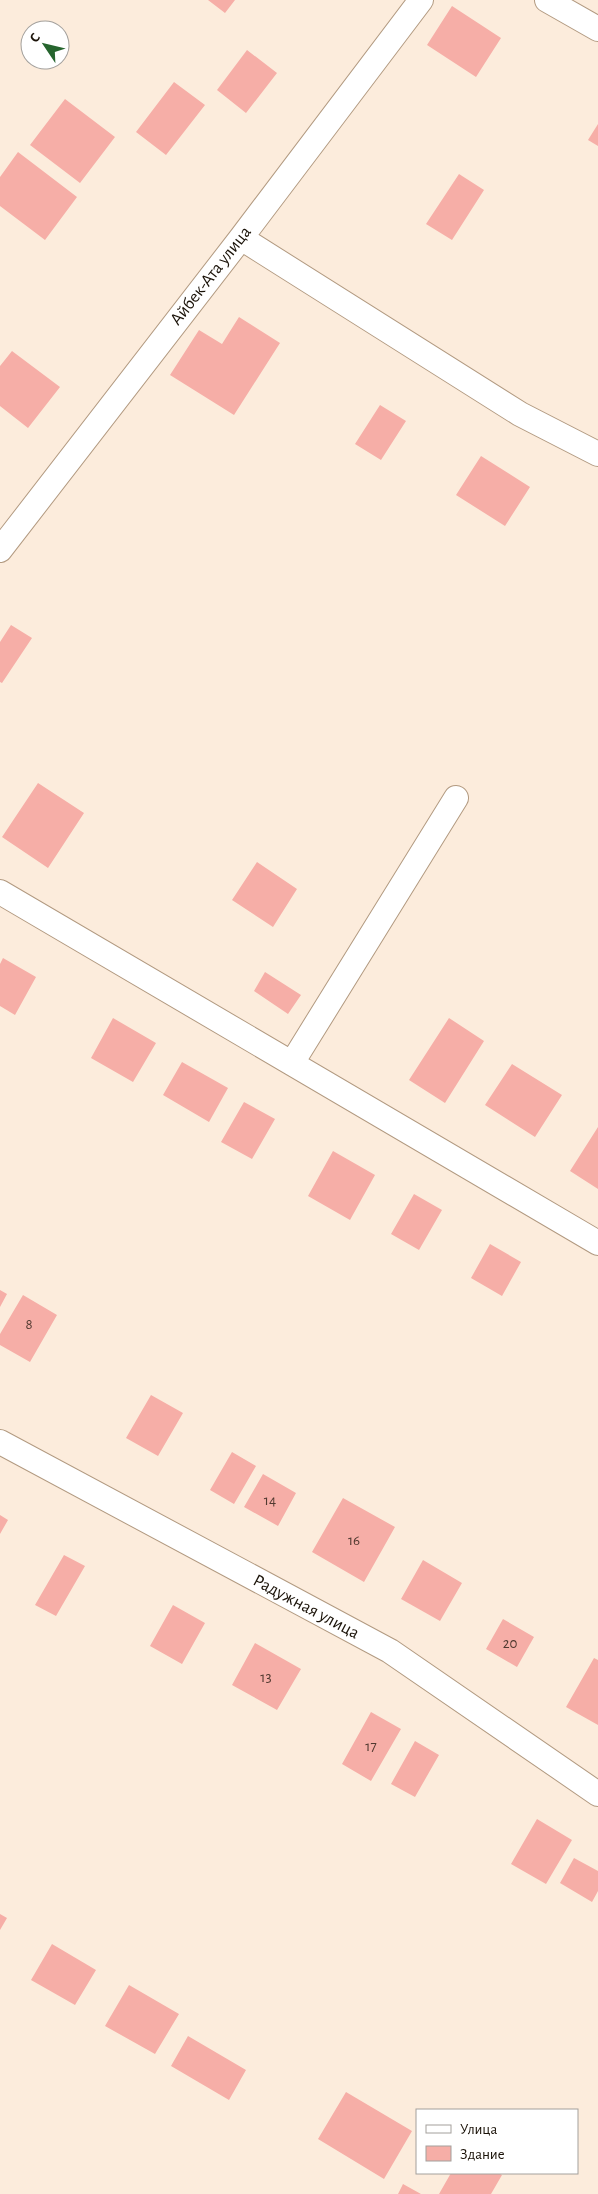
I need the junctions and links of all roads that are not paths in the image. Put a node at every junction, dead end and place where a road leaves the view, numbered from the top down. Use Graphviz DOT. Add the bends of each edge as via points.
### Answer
graph roads {
  1 [pos="421,0"];
  2 [pos="547,0"];
  3 [pos="598,29"];
  4 [pos="240,238"];
  5 [pos="598,454"];
  6 [pos="0,550"];
  7 [pos="456,798"];
  8 [pos="0,892"];
  9 [pos="292,1063"];
  10 [pos="598,1243"];
  11 [pos="0,1442"];
  12 [pos="598,1794"];
  1 -- 4 [label="street, Айбек-Ата улица"];
  2 -- 3 [label="street"];
  4 -- 5 [label="street" via="520,414"];
  4 -- 6 [label="street, Айбек-Ата улица"];
  7 -- 9 [label="street"];
  8 -- 9 [label="street"];
  9 -- 10 [label="street"];
  11 -- 12 [label="street, Радужная улица" via="390,1651"];
}
